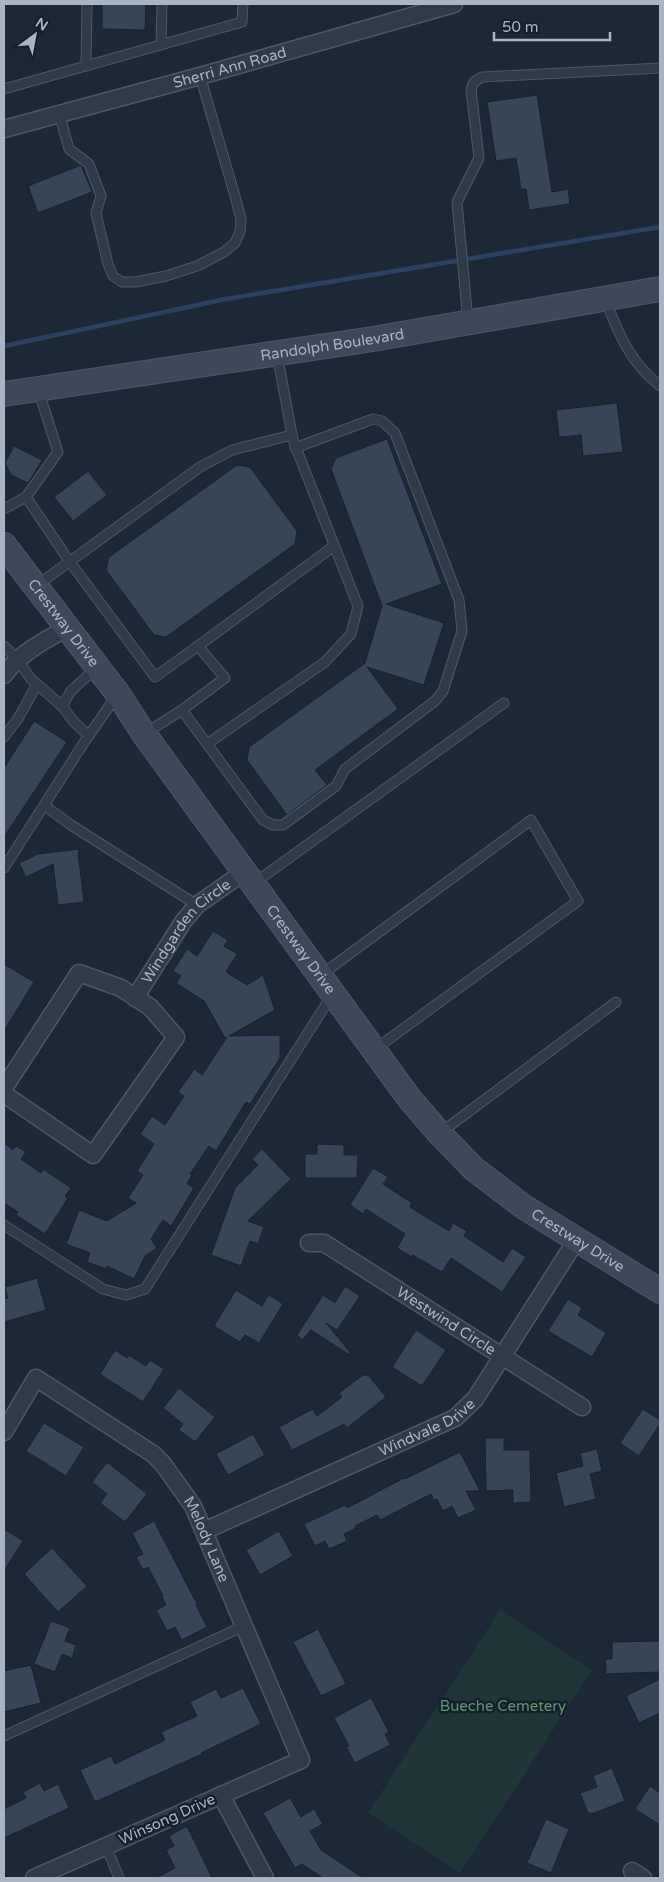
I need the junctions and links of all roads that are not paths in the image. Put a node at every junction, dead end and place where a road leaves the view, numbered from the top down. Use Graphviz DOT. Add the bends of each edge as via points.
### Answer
graph roads {
  1 [pos="87,4"];
  2 [pos="162,4"];
  3 [pos="243,4"];
  4 [pos="444,5"];
  5 [pos="161,45"];
  6 [pos="86,66"];
  7 [pos="660,68"];
  8 [pos="200,76"];
  9 [pos="4,89"];
  10 [pos="59,113"];
  11 [pos="4,129"];
  12 [pos="660,290"];
  13 [pos="605,299"];
  14 [pos="468,323"];
  15 [pos="277,354"];
  16 [pos="660,386"];
  17 [pos="38,389"];
  18 [pos="4,394"];
  19 [pos="292,436"];
  20 [pos="296,448"];
  21 [pos="26,497"];
  22 [pos="4,509"];
  23 [pos="334,546"];
  24 [pos="4,547"];
  25 [pos="70,562"];
  26 [pos="35,586"];
  27 [pos="67,628"];
  28 [pos="4,646"];
  29 [pos="198,646"];
  30 [pos="18,660"];
  31 [pos="97,667"];
  32 [pos="4,675"];
  33 [pos="37,684"];
  34 [pos="118,694"];
  35 [pos="504,703"];
  36 [pos="62,706"];
  37 [pos="182,710"];
  38 [pos="144,734"];
  39 [pos="4,736"];
  40 [pos="89,736"];
  41 [pos="207,744"];
  42 [pos="45,806"];
  43 [pos="4,868"];
  44 [pos="249,879"];
  45 [pos="197,906"];
  46 [pos="327,984"];
  47 [pos="135,998"];
  48 [pos="616,1002"];
  49 [pos="374,1050"];
  50 [pos="4,1088"];
  51 [pos="4,1094"];
  52 [pos="439,1133"];
  53 [pos="4,1225"];
  54 [pos="576,1239"];
  55 [pos="309,1243"];
  56 [pos="660,1292"];
  57 [pos="503,1356"];
  58 [pos="582,1407"];
  59 [pos="4,1432"];
  60 [pos="204,1532"];
  61 [pos="244,1626"];
  62 [pos="4,1736"];
  63 [pos="300,1760"];
  64 [pos="221,1795"];
  65 [pos="106,1846"];
  66 [pos="34,1878"];
  67 [pos="120,1878"];
  68 [pos="265,1878"];
  1 -- 6 [label="lane"];
  2 -- 5 [label="lane"];
  3 -- 5 [label="lane" via="242,22"];
  4 -- 8 [label="street, Sherri Ann Road"];
  5 -- 6 [label="lane"];
  6 -- 9 [label="lane"];
  7 -- 14 [label="lane" via="482,77 474,82 471,90 479,158 457,202"];
  8 -- 10 [label="street, Sherri Ann Road"];
  8 -- 10 [label="lane" via="241,219 240,232 235,243 218,256 166,276 122,282 113,276 96,213 101,196 89,164 69,149"];
  10 -- 11 [label="street, Sherri Ann Road"];
  12 -- 13 [label="main road, Randolph Boulevard"];
  13 -- 14 [label="main road, Randolph Boulevard"];
  13 -- 16 [label="lane" via="622,341 645,374"];
  14 -- 15 [label="main road, Randolph Boulevard"];
  15 -- 17 [label="main road, Randolph Boulevard"];
  15 -- 19 [label="lane"];
  17 -- 18 [label="main road, Randolph Boulevard"];
  17 -- 21 [label="lane" via="58,452"];
  19 -- 20 [label="lane"];
  19 -- 25 [label="lane" via="232,450 200,467"];
  20 -- 23 [label="lane"];
  20 -- 41 [label="lane" via="373,419 382,421 395,434 459,600 462,630 443,691 435,702 345,769 336,786 283,824 273,825 263,820"];
  21 -- 22 [label="lane"];
  21 -- 25 [label="lane"];
  23 -- 29 [label="lane"];
  23 -- 41 [label="lane" via="358,606 351,634 325,662"];
  24 -- 26 [label="main road, Crestway Drive"];
  25 -- 26 [label="lane"];
  25 -- 29 [label="lane" via="155,677"];
  26 -- 27 [label="main road, Crestway Drive"];
  27 -- 30 [label="street"];
  27 -- 31 [label="main road, Crestway Drive"];
  28 -- 30 [label="lane"];
  29 -- 37 [label="lane" via="225,678"];
  30 -- 32 [label="street"];
  30 -- 33 [label="lane"];
  31 -- 34 [label="main road, Crestway Drive"];
  31 -- 36 [label="lane" via="71,691"];
  33 -- 36 [label="lane"];
  33 -- 39 [label="lane"];
  34 -- 38 [label="main road, Crestway Drive"];
  34 -- 40 [label="lane"];
  35 -- 44 [label="lane"];
  36 -- 40 [label="lane"];
  37 -- 38 [label="lane"];
  37 -- 41 [label="lane"];
  38 -- 44 [label="main road, Crestway Drive"];
  40 -- 42 [label="lane"];
  42 -- 43 [label="lane"];
  42 -- 45 [label="lane"];
  44 -- 45 [label="street, Windgarden Circle"];
  44 -- 46 [label="main road, Crestway Drive"];
  45 -- 47 [label="street, Windgarden Circle" via="183,922"];
  46 -- 49 [label="main road, Crestway Drive"];
  46 -- 49 [label="lane" via="532,820 578,901"];
  46 -- 53 [label="lane" via="145,1289 126,1295 104,1288"];
  47 -- 50 [label="street, Windgarden Circle" via="121,988 79,973"];
  47 -- 51 [label="street, Windgarden Circle" via="150,1007 176,1037 93,1155"];
  48 -- 52 [label="lane"];
  49 -- 52 [label="main road, Crestway Drive"];
  52 -- 54 [label="main road, Crestway Drive" via="474,1169 524,1207"];
  54 -- 56 [label="main road, Crestway Drive"];
  54 -- 57 [label="street, Windvale Drive"];
  55 -- 57 [label="street, Westwind Circle" via="324,1243"];
  57 -- 58 [label="street, Westwind Circle"];
  57 -- 60 [label="street, Windvale Drive" via="475,1399 455,1418"];
  59 -- 60 [label="street, Melody Lane" via="36,1378 153,1454 193,1506"];
  60 -- 61 [label="street, Melody Lane"];
  61 -- 62 [label="lane"];
  61 -- 63 [label="street, Melody Lane"];
  63 -- 64 [label="street, Winsong Drive"];
  64 -- 65 [label="street, Winsong Drive"];
  64 -- 68 [label="street"];
  65 -- 66 [label="street, Winsong Drive"];
  65 -- 67 [label="lane"];
}
